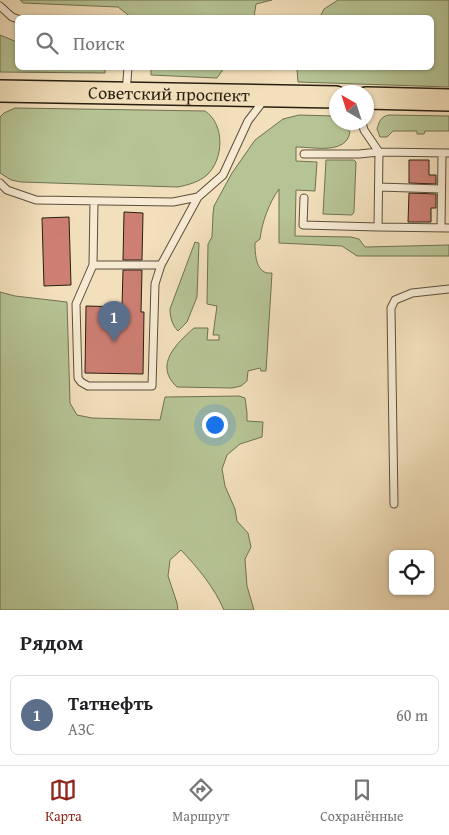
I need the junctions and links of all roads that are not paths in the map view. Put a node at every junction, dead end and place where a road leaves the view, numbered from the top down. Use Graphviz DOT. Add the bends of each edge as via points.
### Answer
graph roads {
  1 [pos="0,6"];
  2 [pos="15,18"];
  3 [pos="128,70"];
  4 [pos="0,91"];
  5 [pos="126,93"];
  6 [pos="267,95"];
  7 [pos="329,97"];
  8 [pos="374,98"];
  9 [pos="449,100"];
  10 [pos="364,130"];
  11 [pos="379,152"];
  12 [pos="445,153"];
  13 [pos="304,154"];
  14 [pos="0,183"];
  15 [pos="378,187"];
  16 [pos="441,189"];
  17 [pos="198,197"];
  18 [pos="304,198"];
  19 [pos="94,201"];
  20 [pos="378,227"];
  21 [pos="441,228"];
  22 [pos="449,228"];
  23 [pos="93,265"];
  24 [pos="161,265"];
  25 [pos="449,289"];
  26 [pos="394,504"];
  1 -- 2 [label="lane"];
  3 -- 5 [label="lane"];
  4 -- 5 [label="main road, Советский проспект"];
  5 -- 6 [label="main road, Советский проспект"];
  6 -- 7 [label="main road, Советский проспект"];
  6 -- 17 [label="lane" via="248,121 223,175"];
  8 -- 9 [label="main road"];
  10 -- 11 [label="lane"];
  11 -- 12 [label="lane"];
  11 -- 13 [label="lane"];
  11 -- 15 [label="lane"];
  12 -- 16 [label="lane"];
  14 -- 19 [label="lane" via="7,190 36,200"];
  15 -- 16 [label="lane"];
  15 -- 20 [label="lane"];
  16 -- 21 [label="lane"];
  17 -- 19 [label="lane" via="173,202"];
  17 -- 24 [label="lane"];
  18 -- 20 [label="lane" via="303,225"];
  19 -- 23 [label="lane"];
  20 -- 21 [label="lane"];
  21 -- 22 [label="lane"];
  23 -- 24 [label="lane"];
  23 -- 24 [label="lane" via="76,304 78,378 88,386 152,386 155,284"];
  25 -- 26 [label="lane" via="412,293 395,300 391,308"];
}
